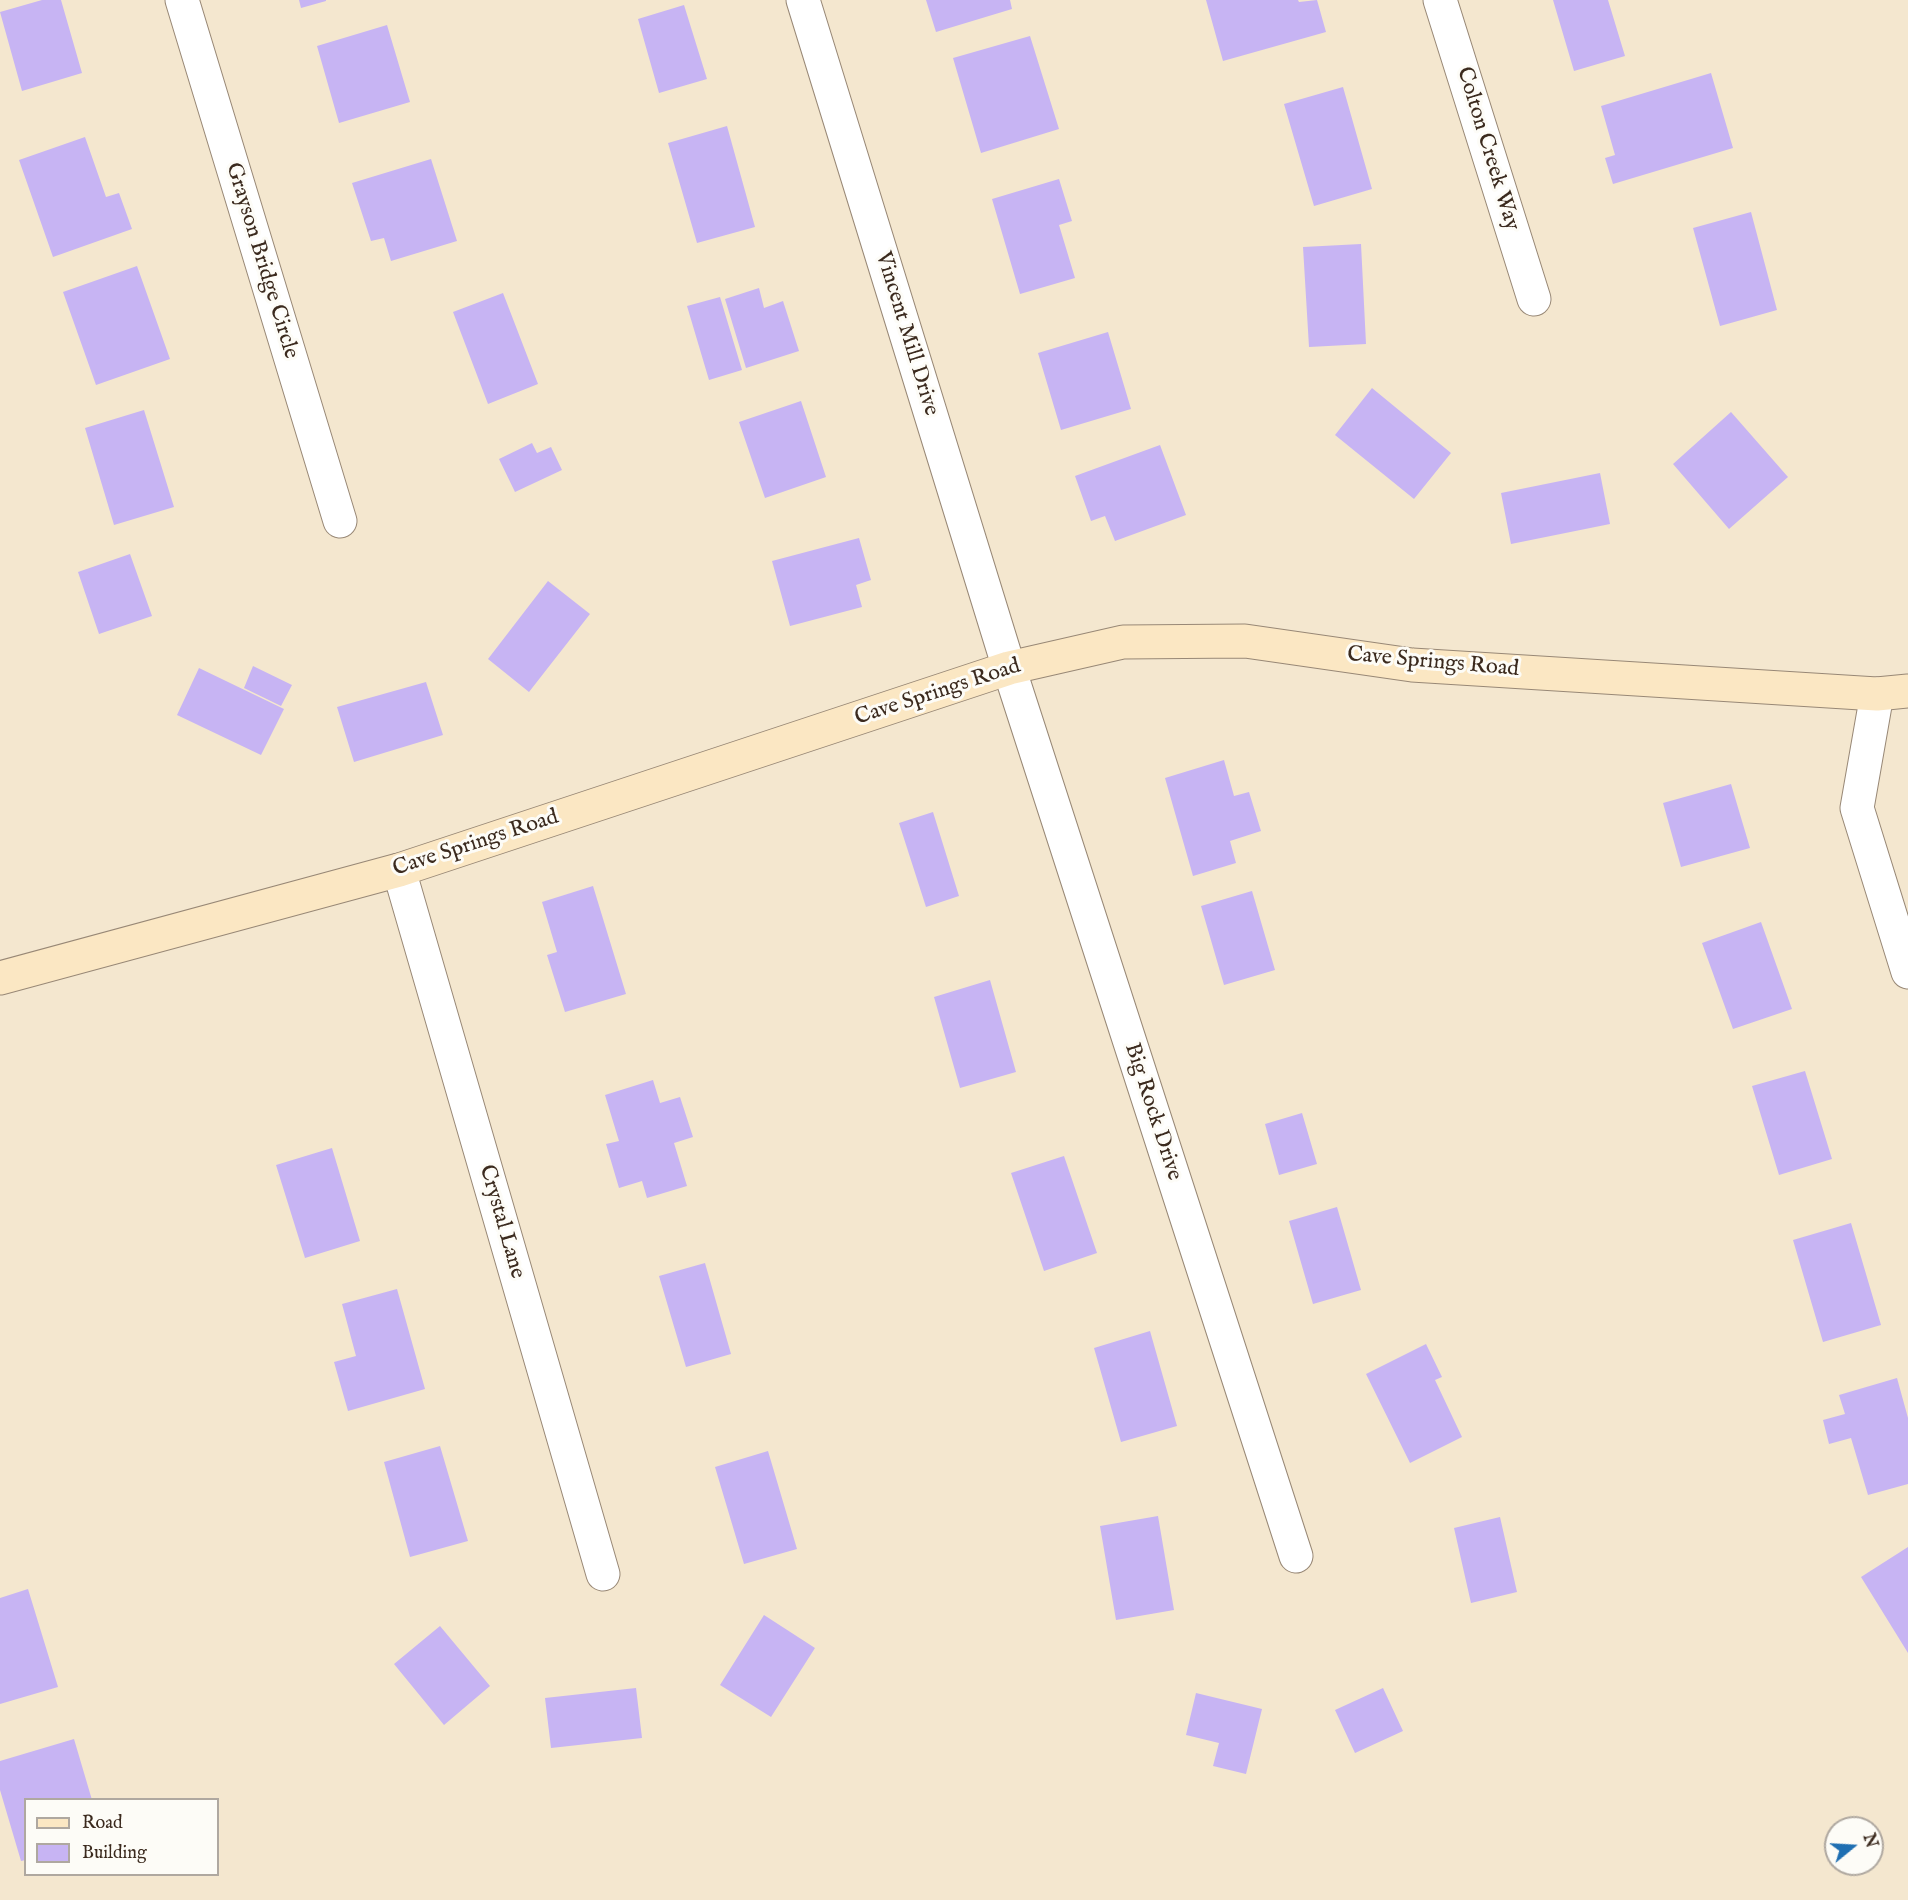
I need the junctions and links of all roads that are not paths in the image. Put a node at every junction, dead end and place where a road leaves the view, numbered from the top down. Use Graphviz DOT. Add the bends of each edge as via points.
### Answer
graph roads {
  1 [pos="182,0"];
  2 [pos="803,0"];
  3 [pos="1440,0"];
  4 [pos="1534,299"];
  5 [pos="340,521"];
  6 [pos="1009,668"];
  7 [pos="1893,693"];
  8 [pos="399,870"];
  9 [pos="1908,972"];
  10 [pos="0,978"];
  11 [pos="1296,1556"];
  12 [pos="603,1574"];
  1 -- 5 [label="street, Grayson Bridge Circle"];
  2 -- 6 [label="street, Vincent Mill Drive"];
  3 -- 4 [label="street, Colton Creek Way"];
  6 -- 7 [label="street, Cave Springs Road" via="1123,642 1245,641 1412,665"];
  6 -- 8 [label="street, Cave Springs Road"];
  6 -- 11 [label="street, Big Rock Drive"];
  7 -- 9 [label="street" via="1857,808"];
  8 -- 10 [label="street, Cave Springs Road"];
  8 -- 12 [label="street, Crystal Lane"];
}
